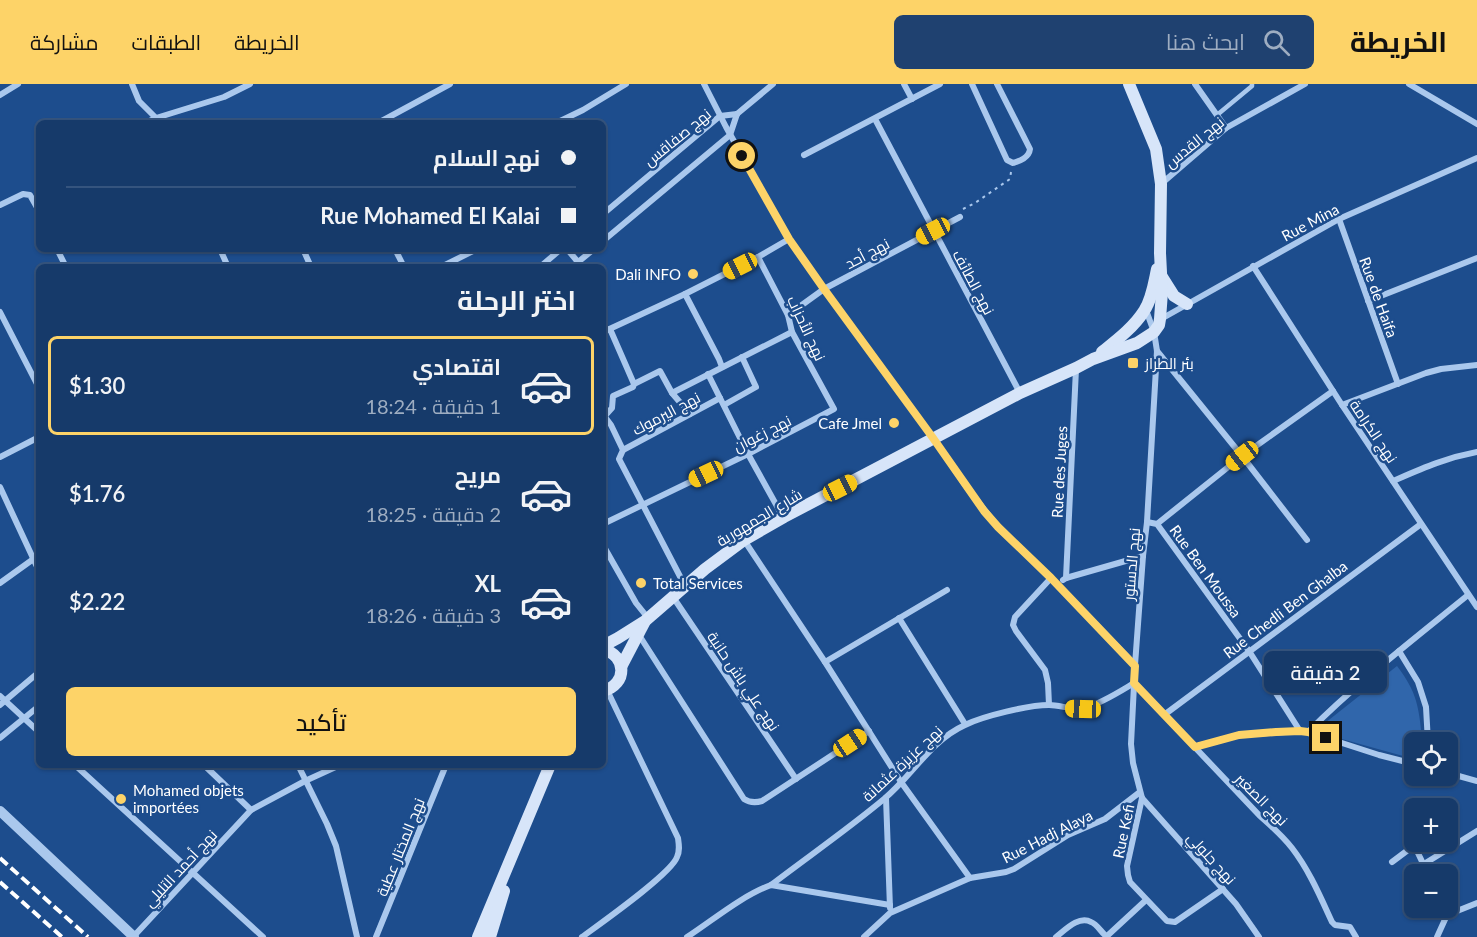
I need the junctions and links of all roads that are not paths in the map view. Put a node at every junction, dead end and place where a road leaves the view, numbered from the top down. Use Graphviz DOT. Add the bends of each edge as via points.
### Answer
graph roads {
  1 [pos="18,84"];
  2 [pos="132,84"];
  3 [pos="250,84"];
  4 [pos="450,84"];
  5 [pos="626,84"];
  6 [pos="704,84"];
  7 [pos="773,84"];
  8 [pos="904,84"];
  9 [pos="940,84"];
  10 [pos="972,84"];
  11 [pos="997,84"];
  12 [pos="1129,84"];
  13 [pos="1195,84"];
  14 [pos="1252,84"];
  15 [pos="1305,84"];
  16 [pos="1409,84"];
  17 [pos="0,95"];
  18 [pos="912,99"];
  19 [pos="737,114"];
  20 [pos="1217,115"];
  21 [pos="720,116"];
  22 [pos="874,119"];
  23 [pos="156,120"];
  24 [pos="160,120"];
  25 [pos="384,120"];
  26 [pos="562,120"];
  27 [pos="1477,124"];
  28 [pos="1226,128"];
  29 [pos="730,135"];
  30 [pos="804,155"];
  31 [pos="1477,158"];
  32 [pos="1161,184"];
  33 [pos="0,205"];
  34 [pos="36,206"];
  35 [pos="606,211"];
  36 [pos="960,217"];
  37 [pos="1339,219"];
  38 [pos="933,231"];
  39 [pos="606,238"];
  40 [pos="789,239"];
  41 [pos="471,252"];
  42 [pos="558,252"];
  43 [pos="570,252"];
  44 [pos="590,252"];
  45 [pos="1160,253"];
  46 [pos="758,256"];
  47 [pos="1477,258"];
  48 [pos="578,262"];
  49 [pos="447,264"];
  50 [pos="544,264"];
  51 [pos="576,264"];
  52 [pos="1253,266"];
  53 [pos="1161,277"];
  54 [pos="824,289"];
  55 [pos="685,294"];
  56 [pos="1368,302"];
  57 [pos="1187,304"];
  58 [pos="1146,309"];
  59 [pos="0,312"];
  60 [pos="788,315"];
  61 [pos="1160,319"];
  62 [pos="606,331"];
  63 [pos="792,332"];
  64 [pos="1154,332"];
  65 [pos="1157,351"];
  66 [pos="742,357"];
  67 [pos="1094,359"];
  68 [pos="1477,365"];
  69 [pos="722,367"];
  70 [pos="1076,368"];
  71 [pos="708,374"];
  72 [pos="36,382"];
  73 [pos="634,384"];
  74 [pos="1398,384"];
  75 [pos="1333,391"];
  76 [pos="672,393"];
  77 [pos="1020,393"];
  78 [pos="720,398"];
  79 [pos="724,405"];
  80 [pos="1342,405"];
  81 [pos="834,409"];
  82 [pos="690,414"];
  83 [pos="606,416"];
  84 [pos="606,420"];
  85 [pos="933,438"];
  86 [pos="36,439"];
  87 [pos="623,450"];
  88 [pos="1477,452"];
  89 [pos="748,454"];
  90 [pos="1242,456"];
  91 [pos="0,457"];
  92 [pos="1393,481"];
  93 [pos="0,487"];
  94 [pos="642,504"];
  95 [pos="783,518"];
  96 [pos="606,522"];
  97 [pos="1147,522"];
  98 [pos="1157,524"];
  99 [pos="1421,524"];
  100 [pos="744,540"];
  101 [pos="1307,540"];
  102 [pos="606,550"];
  103 [pos="1143,556"];
  104 [pos="36,557"];
  105 [pos="1051,578"];
  106 [pos="1066,578"];
  107 [pos="0,583"];
  108 [pos="1058,585"];
  109 [pos="685,586"];
  110 [pos="947,590"];
  111 [pos="1468,595"];
  112 [pos="673,597"];
  113 [pos="1477,607"];
  114 [pos="899,618"];
  115 [pos="647,620"];
  116 [pos="638,634"];
  117 [pos="606,645"];
  118 [pos="606,649"];
  119 [pos="1249,651"];
  120 [pos="1399,651"];
  121 [pos="825,662"];
  122 [pos="1135,666"];
  123 [pos="621,667"];
  124 [pos="36,674"];
  125 [pos="1134,683"];
  126 [pos="606,690"];
  127 [pos="606,692"];
  128 [pos="2,701"];
  129 [pos="1049,705"];
  130 [pos="36,708"];
  131 [pos="1164,715"];
  132 [pos="24,718"];
  133 [pos="965,724"];
  134 [pos="36,729"];
  135 [pos="868,731"];
  136 [pos="1300,731"];
  137 [pos="1308,732"];
  138 [pos="1427,732"];
  139 [pos="0,738"];
  140 [pos="1195,747"];
  141 [pos="1404,761"];
  142 [pos="78,768"];
  143 [pos="207,768"];
  144 [pos="299,768"];
  145 [pos="333,768"];
  146 [pos="445,768"];
  147 [pos="549,768"];
  148 [pos="1458,776"];
  149 [pos="796,778"];
  150 [pos="305,781"];
  151 [pos="1477,781"];
  152 [pos="902,782"];
  153 [pos="1141,795"];
  154 [pos="886,798"];
  155 [pos="251,810"];
  156 [pos="0,811"];
  157 [pos="1477,831"];
  158 [pos="513,852"];
  159 [pos="1392,862"];
  160 [pos="1424,864"];
  161 [pos="193,872"];
  162 [pos="970,878"];
  163 [pos="771,885"];
  164 [pos="1223,889"];
  165 [pos="1146,900"];
  166 [pos="1477,903"];
  167 [pos="890,905"];
  168 [pos="1458,911"];
  169 [pos="890,913"];
  170 [pos="1446,918"];
  171 [pos="133,937"];
  172 [pos="263,937"];
  173 [pos="357,937"];
  174 [pos="376,937"];
  175 [pos="478,937"];
  176 [pos="490,937"];
  177 [pos="582,937"];
  178 [pos="687,937"];
  179 [pos="864,937"];
  180 [pos="1056,937"];
  181 [pos="1106,937"];
  182 [pos="1259,937"];
  183 [pos="1356,937"];
  184 [pos="1437,937"];
  1 -- 17 [label="street"];
  2 -- 23 [label="street" via="139,101"];
  3 -- 24 [label="street"];
  4 -- 25 [label="street"];
  5 -- 26 [label="street"];
  6 -- 21 [label="street"];
  7 -- 19 [label="street"];
  8 -- 18 [label="street"];
  9 -- 18 [label="street"];
  10 -- 11 [label="street" via="1007,160 1012,163 1026,157 1030,149"];
  12 -- 32 [label="main road" via="1156,148"];
  13 -- 20 [label="street"];
  14 -- 20 [label="lane"];
  15 -- 28 [label="street, نهج القدس"];
  16 -- 27 [label="street"];
  18 -- 22 [label="street"];
  19 -- 21 [label="street, نهج صفاقس"];
  19 -- 29 [label="street, نهج صفاقس"];
  20 -- 28 [label="street"];
  21 -- 29 [label="street"];
  21 -- 35 [label="street, نهج صفاقس"];
  22 -- 30 [label="street"];
  22 -- 38 [label="street, نهج الطائف"];
  28 -- 32 [label="street, نهج القدس"];
  29 -- 39 [label="street"];
  29 -- 40 [label="street"];
  31 -- 37 [label="street, Rue Mina"];
  32 -- 45 [label="main road"];
  33 -- 34 [label="street" via="23,194 30,195"];
  36 -- 38 [label="street, نهج أحد"];
  37 -- 52 [label="street, Rue Mina"];
  37 -- 56 [label="street, Rue de Haifa"];
  38 -- 54 [label="street, نهج أحد"];
  38 -- 77 [label="street, نهج الطائف"];
  40 -- 46 [label="street"];
  40 -- 54 [label="street"];
  41 -- 49 [label="street"];
  42 -- 50 [label="street"];
  43 -- 48 [label="street"];
  44 -- 48 [label="street"];
  45 -- 53 [label="main road"];
  45 -- 58 [label="main road"];
  46 -- 55 [label="street"];
  46 -- 60 [label="street, نهج الأحزاب"];
  47 -- 56 [label="street"];
  48 -- 51 [label="street"];
  52 -- 57 [label="street, Rue Mina"];
  52 -- 75 [label="street, نهج الكرامة"];
  53 -- 57 [label="main road" via="1174,296"];
  53 -- 61 [label="main road"];
  54 -- 60 [label="street, نهج أحد"];
  54 -- 85 [label="street"];
  55 -- 62 [label="street"];
  55 -- 69 [label="street"];
  56 -- 74 [label="street, Rue de Haifa"];
  57 -- 61 [label="street, Rue Mina"];
  58 -- 64 [label="street, نهج الدستور"];
  58 -- 67 [label="main road"];
  59 -- 72 [label="street"];
  60 -- 63 [label="street, نهج الأحزاب"];
  61 -- 64 [label="main road"];
  62 -- 73 [label="street"];
  63 -- 66 [label="street"];
  63 -- 81 [label="street, نهج الأحزاب"];
  64 -- 65 [label="street, نهج الدستور"];
  64 -- 67 [label="main road" via="1137,343"];
  65 -- 90 [label="street"];
  65 -- 97 [label="street, نهج الدستور"];
  66 -- 69 [label="street"];
  66 -- 79 [label="street" via="756,387"];
  67 -- 70 [label="main road, شارع الجمهورية"];
  68 -- 74 [label="street" via="1441,369"];
  69 -- 71 [label="street"];
  70 -- 77 [label="main road, شارع الجمهورية"];
  70 -- 106 [label="street, Rue des Juges"];
  71 -- 76 [label="street"];
  71 -- 78 [label="street"];
  73 -- 76 [label="street" via="660,371"];
  73 -- 83 [label="street" via="613,396 612,408"];
  74 -- 80 [label="street"];
  75 -- 80 [label="street, نهج الكرامة"];
  75 -- 90 [label="street"];
  76 -- 82 [label="street"];
  77 -- 85 [label="main road, شارع الجمهورية"];
  78 -- 79 [label="street"];
  78 -- 82 [label="street, نهج اليرموك"];
  79 -- 89 [label="street"];
  80 -- 92 [label="street, نهج الكرامة"];
  81 -- 89 [label="street, نهج زغوان"];
  82 -- 87 [label="street, نهج اليرموك"];
  84 -- 87 [label="street"];
  85 -- 95 [label="main road, شارع الجمهورية"];
  85 -- 105 [label="street" via="984,511"];
  86 -- 91 [label="street"];
  87 -- 94 [label="street" via="619,459"];
  88 -- 92 [label="street" via="1429,465"];
  89 -- 94 [label="street, نهج زغوان"];
  89 -- 95 [label="street"];
  90 -- 98 [label="street"];
  90 -- 101 [label="street"];
  92 -- 99 [label="street, نهج الكرامة"];
  93 -- 104 [label="street"];
  94 -- 96 [label="street, نهج زغوان"];
  94 -- 109 [label="street"];
  95 -- 100 [label="main road, شارع الجمهورية"];
  97 -- 98 [label="street, Rue Ben Moussa"];
  97 -- 103 [label="street, نهج الدستور"];
  98 -- 119 [label="street, Rue Ben Moussa"];
  99 -- 111 [label="street, نهج الكرامة"];
  99 -- 119 [label="street, Rue Chedli Ben Ghalba"];
  100 -- 109 [label="main road, شارع الجمهورية"];
  100 -- 121 [label="street"];
  102 -- 115 [label="street"];
  103 -- 106 [label="street"];
  103 -- 122 [label="street, نهج الدستور"];
  104 -- 107 [label="street"];
  105 -- 108 [label="street"];
  105 -- 129 [label="street" via="1013,622 1045,670"];
  106 -- 108 [label="street"];
  108 -- 122 [label="street"];
  109 -- 112 [label="main road, شارع الجمهورية"];
  110 -- 114 [label="street"];
  111 -- 113 [label="street, نهج الكرامة"];
  111 -- 120 [label="street"];
  112 -- 115 [label="main road, شارع الجمهورية"];
  112 -- 149 [label="street, نهج علي باش حانبة"];
  114 -- 121 [label="street"];
  114 -- 133 [label="street"];
  115 -- 116 [label="main road"];
  115 -- 117 [label="main road"];
  116 -- 123 [label="main road"];
  116 -- 149 [label="street" via="744,799 762,801"];
  118 -- 123 [label="main road" via="615,655"];
  119 -- 131 [label="street, Rue Chedli Ben Ghalba"];
  119 -- 136 [label="street, Rue Ben Moussa"];
  120 -- 137 [label="street"];
  120 -- 138 [label="street" via="1418,682 1426,707"];
  121 -- 135 [label="street"];
  122 -- 125 [label="street, نهج الدستور"];
  123 -- 126 [label="main road" via="620,678"];
  124 -- 128 [label="street"];
  125 -- 129 [label="street, نهج عزيزة عثمانة" via="1083,709"];
  125 -- 131 [label="street, نهج الصغير"];
  125 -- 153 [label="street, نهج الدستور" via="1131,744"];
  127 -- 177 [label="street" via="680,848 669,868"];
  128 -- 132 [label="street"];
  129 -- 133 [label="street, نهج عزيزة عثمانة"];
  130 -- 132 [label="street"];
  131 -- 140 [label="street, نهج الصغير"];
  132 -- 134 [label="street"];
  132 -- 139 [label="street"];
  133 -- 152 [label="street, نهج عزيزة عثمانة" via="933,747"];
  135 -- 149 [label="street"];
  135 -- 152 [label="street"];
  136 -- 137 [label="street"];
  136 -- 140 [label="street" via="1239,735"];
  137 -- 141 [label="street"];
  140 -- 183 [label="street, نهج الصغير" via="1292,848 1307,869 1332,922 1350,927"];
  142 -- 161 [label="street"];
  143 -- 155 [label="street"];
  144 -- 150 [label="street"];
  145 -- 150 [label="street, نهج أحمد التليلي"];
  146 -- 174 [label="street, نهج المختار عطية"];
  147 -- 158 [label="main road"];
  148 -- 151 [label="street"];
  150 -- 155 [label="street, نهج أحمد التليلي"];
  150 -- 173 [label="street" via="336,846"];
  152 -- 154 [label="street, نهج عزيزة عثمانة"];
  152 -- 162 [label="street"];
  153 -- 162 [label="street, Rue Hadj Alaya" via="1014,869"];
  153 -- 164 [label="street, نهج جلولي"];
  153 -- 165 [label="street, Rue Kefi" via="1127,866 1130,882"];
  154 -- 163 [label="street, نهج عزيزة عثمانة"];
  154 -- 167 [label="street"];
  155 -- 161 [label="street, نهج أحمد التليلي"];
  156 -- 171 [label="street"];
  157 -- 160 [label="street"];
  158 -- 175 [label="main road"];
  158 -- 176 [label="main road"];
  159 -- 160 [label="street" via="1412,847"];
  161 -- 171 [label="street, نهج أحمد التليلي"];
  161 -- 172 [label="street"];
  162 -- 169 [label="street, Rue Hadj Alaya"];
  163 -- 167 [label="street"];
  163 -- 178 [label="street, نهج عزيزة عثمانة"];
  164 -- 165 [label="street, Rue Kefi" via="1174,922 1167,921"];
  164 -- 182 [label="street, نهج جلولي"];
  165 -- 181 [label="street"];
  166 -- 168 [label="street"];
  167 -- 169 [label="street"];
  169 -- 179 [label="street, Rue Hadj Alaya"];
  170 -- 184 [label="street"];
  180 -- 181 [label="street" via="1078,921 1089,920"];
}
